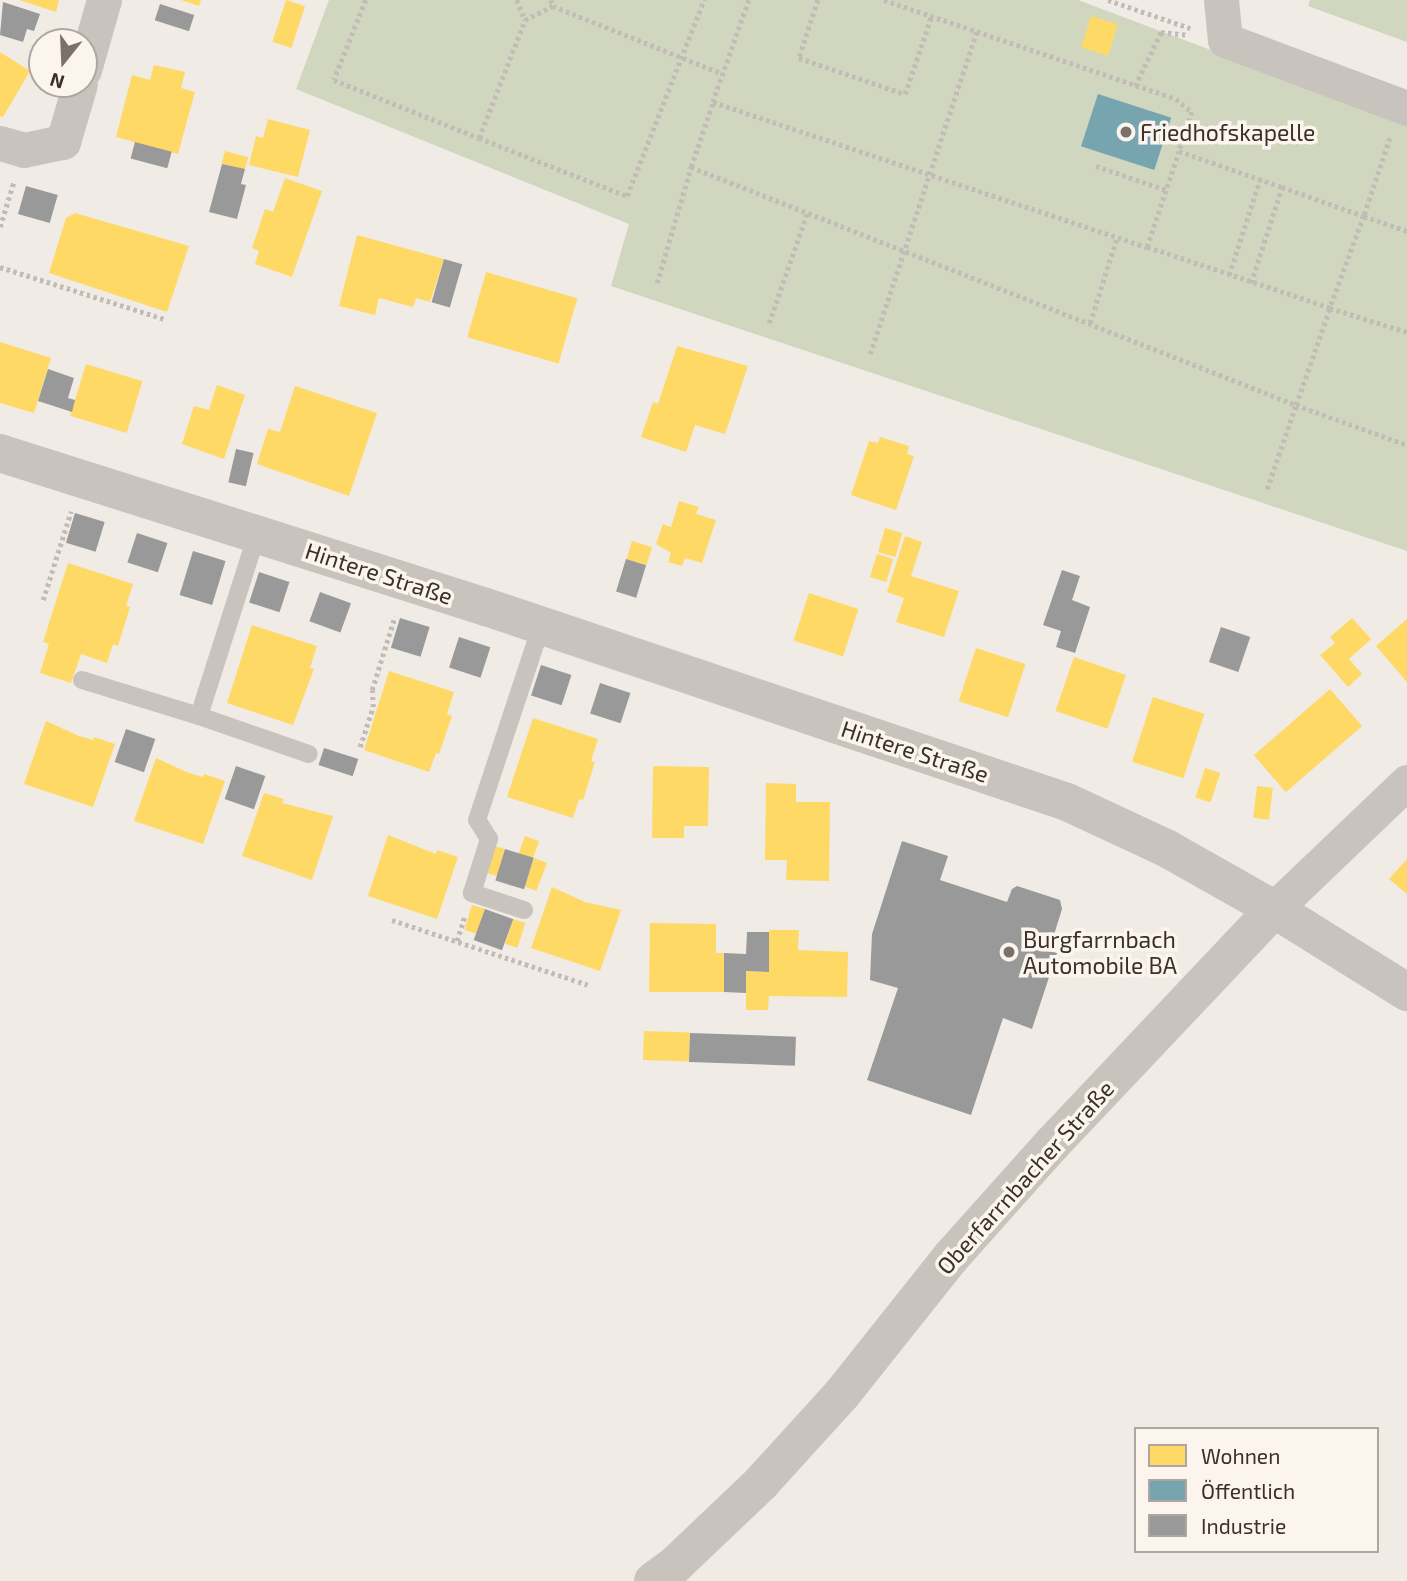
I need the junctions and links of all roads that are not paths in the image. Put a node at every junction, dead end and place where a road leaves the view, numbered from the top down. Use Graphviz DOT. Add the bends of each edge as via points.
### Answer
graph roads {
  1 [pos="104,0"];
  2 [pos="1221,0"];
  3 [pos="96,28"];
  4 [pos="76,98"];
  5 [pos="1405,107"];
  6 [pos="12,146"];
  7 [pos="0,453"];
  8 [pos="257,534"];
  9 [pos="541,626"];
  10 [pos="82,680"];
  11 [pos="199,716"];
  12 [pos="309,754"];
  13 [pos="1407,782"];
  14 [pos="524,909"];
  15 [pos="1274,909"];
  16 [pos="1407,992"];
  17 [pos="653,1581"];
  1 -- 3 [label="street"];
  2 -- 5 [label="street" via="1225,40"];
  4 -- 6 [label="street" via="63,142"];
  7 -- 8 [label="street, Hintere Straße"];
  8 -- 9 [label="street, Hintere Straße"];
  8 -- 11 [label="lane"];
  9 -- 14 [label="lane" via="477,820 489,839 472,893"];
  9 -- 15 [label="street, Hintere Straße" via="1067,802 1166,848"];
  10 -- 11 [label="lane"];
  11 -- 12 [label="lane"];
  13 -- 15 [label="street, Oberfarrnbacher Straße"];
  15 -- 16 [label="street, Hintere Straße"];
  15 -- 17 [label="street, Oberfarrnbacher Straße" via="951,1256 842,1394 770,1473"];
}
